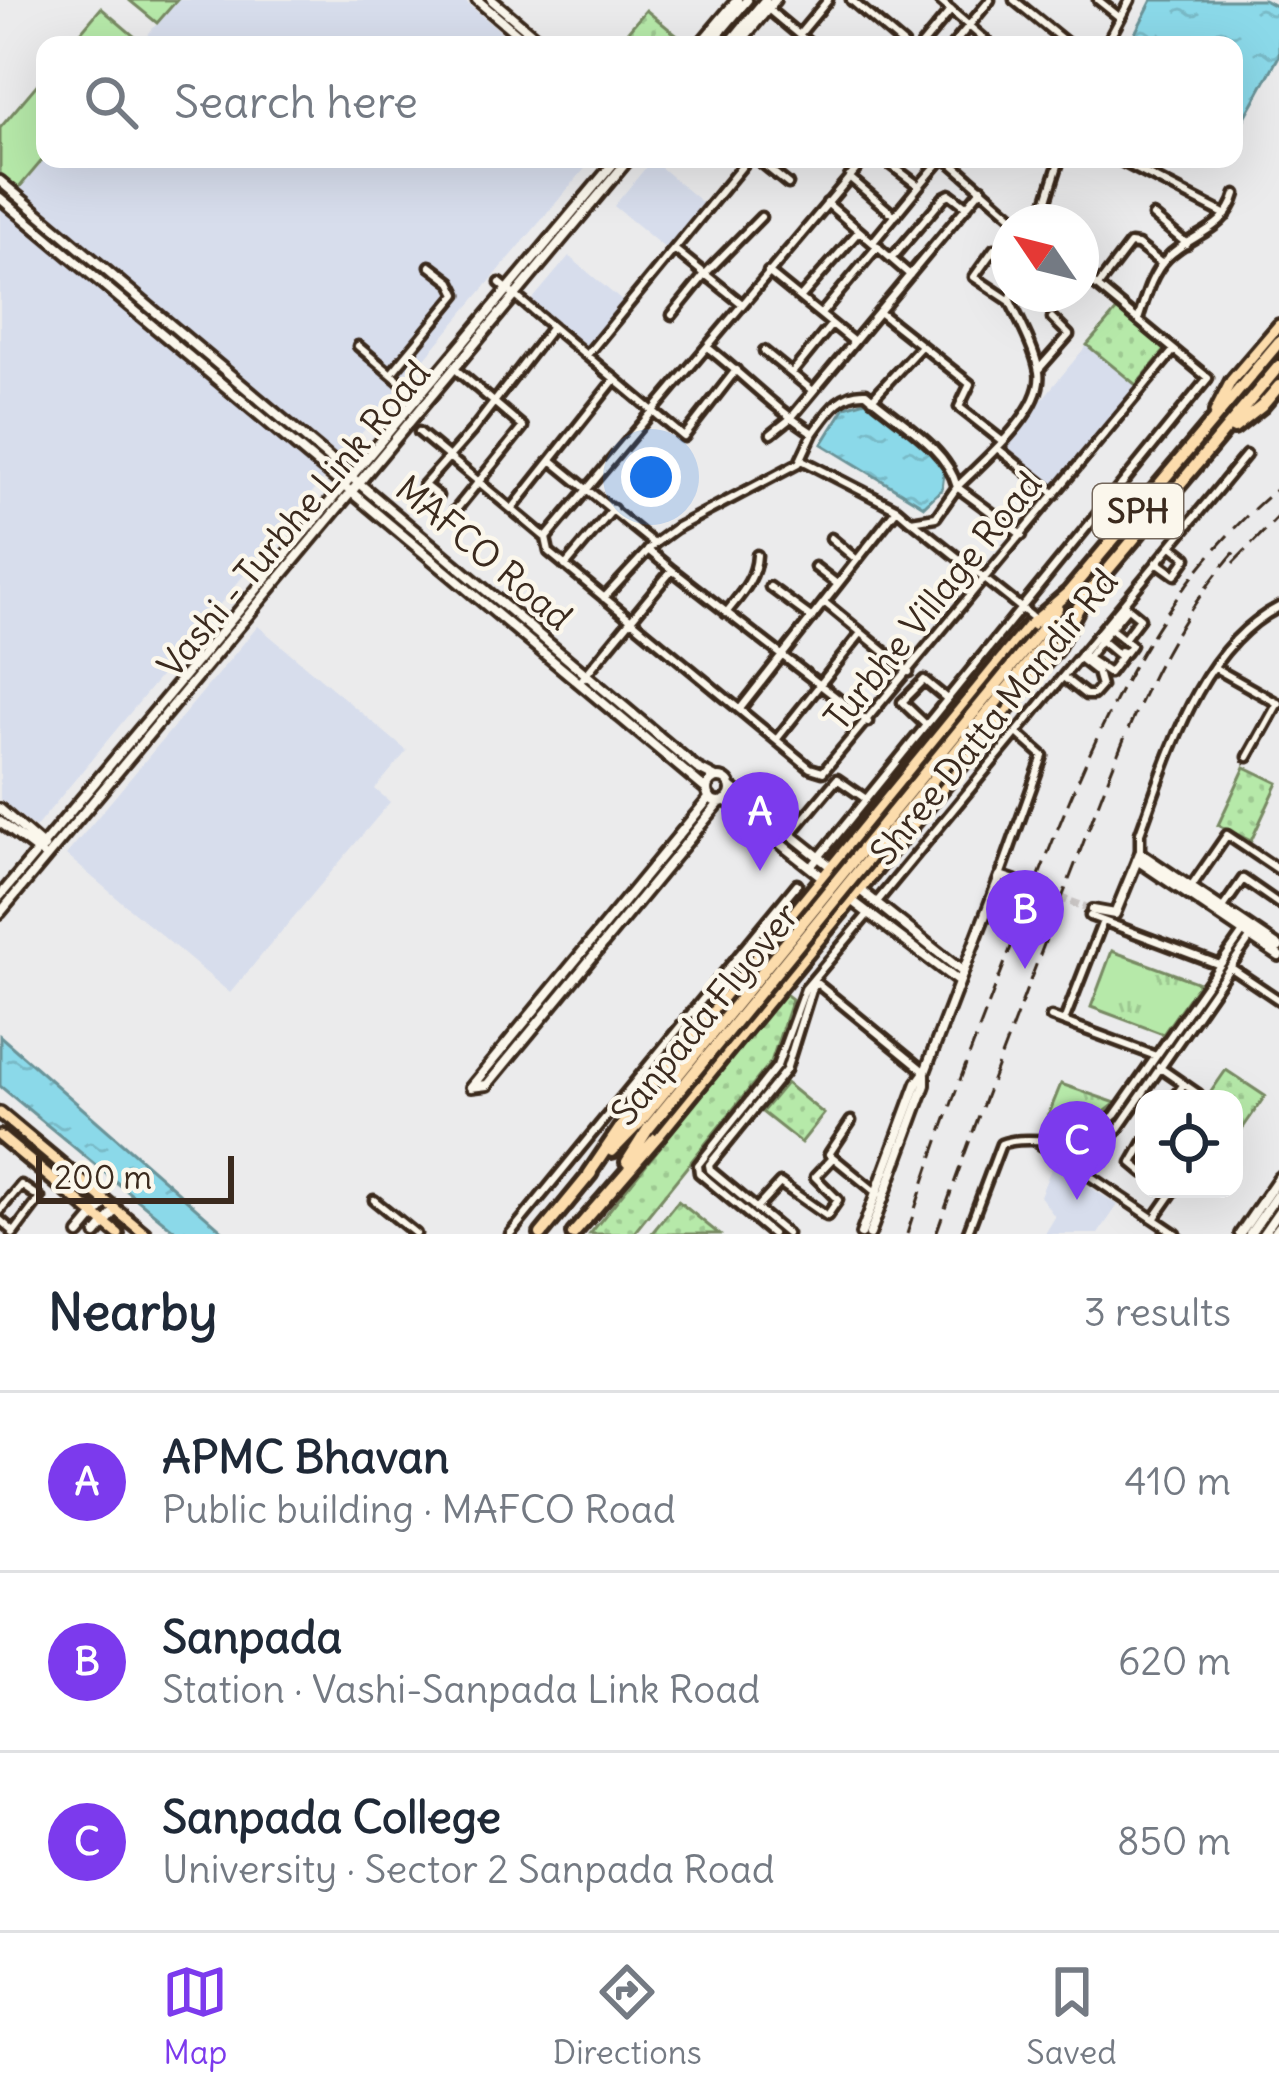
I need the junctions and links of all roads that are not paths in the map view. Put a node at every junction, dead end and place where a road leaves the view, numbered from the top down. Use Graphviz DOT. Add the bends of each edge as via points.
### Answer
graph roads {
  1 [pos="477,0"];
  2 [pos="492,0"];
  3 [pos="737,0"];
  4 [pos="747,0"];
  5 [pos="776,0"];
  6 [pos="828,0"];
  7 [pos="850,0"];
  8 [pos="939,0"];
  9 [pos="990,0"];
  10 [pos="1015,0"];
  11 [pos="1098,0"];
  12 [pos="1130,0"];
  13 [pos="767,4"];
  14 [pos="951,10"];
  15 [pos="1118,16"];
  16 [pos="969,26"];
  17 [pos="799,34"];
  18 [pos="519,36"];
  19 [pos="534,36"];
  20 [pos="707,36"];
  21 [pos="717,36"];
  22 [pos="737,36"];
  23 [pos="744,36"];
  24 [pos="893,36"];
  25 [pos="929,36"];
  26 [pos="961,36"];
  27 [pos="979,36"];
  28 [pos="1058,36"];
  29 [pos="1110,36"];
  30 [pos="610,168"];
  31 [pos="621,168"];
  32 [pos="745,168"];
  33 [pos="766,168"];
  34 [pos="857,168"];
  35 [pos="895,168"];
  36 [pos="936,168"];
  37 [pos="956,168"];
  38 [pos="1057,168"];
  39 [pos="1135,168"];
  40 [pos="849,177"];
  41 [pos="0,181"];
  42 [pos="788,184"];
  43 [pos="920,186"];
  44 [pos="982,188"];
  45 [pos="1236,194"];
  46 [pos="0,198"];
  47 [pos="827,203"];
  48 [pos="999,204"];
  49 [pos="1046,204"];
  50 [pos="967,207"];
  51 [pos="895,215"];
  52 [pos="1227,215"];
  53 [pos="761,217"];
  54 [pos="1153,217"];
  55 [pos="859,230"];
  56 [pos="875,244"];
  57 [pos="1187,244"];
  58 [pos="674,249"];
  59 [pos="991,253"];
  60 [pos="892,258"];
  61 [pos="1162,265"];
  62 [pos="430,266"];
  63 [pos="768,272"];
  64 [pos="706,273"];
  65 [pos="910,274"];
  66 [pos="500,283"];
  67 [pos="1099,285"];
  68 [pos="991,286"];
  69 [pos="1099,287"];
  70 [pos="512,293"];
  71 [pos="800,298"];
  72 [pos="742,304"];
  73 [pos="879,312"];
  74 [pos="1017,312"];
  75 [pos="821,314"];
  76 [pos="672,315"];
  77 [pos="1052,318"];
  78 [pos="1138,320"];
  79 [pos="832,323"];
  80 [pos="1279,325"];
  81 [pos="552,326"];
  82 [pos="854,342"];
  83 [pos="1279,342"];
  84 [pos="358,346"];
  85 [pos="706,346"];
  86 [pos="921,346"];
  87 [pos="1174,350"];
  88 [pos="764,351"];
  89 [pos="586,355"];
  90 [pos="1279,356"];
  91 [pos="1279,366"];
  92 [pos="454,368"];
  93 [pos="1039,369"];
  94 [pos="736,370"];
  95 [pos="391,374"];
  96 [pos="792,374"];
  97 [pos="615,379"];
  98 [pos="1279,386"];
  99 [pos="410,390"];
  100 [pos="813,391"];
  101 [pos="872,399"];
  102 [pos="495,400"];
  103 [pos="652,410"];
  104 [pos="791,418"];
  105 [pos="1234,420"];
  106 [pos="1205,430"];
  107 [pos="419,432"];
  108 [pos="813,433"];
  109 [pos="770,434"];
  110 [pos="1217,440"];
  111 [pos="999,444"];
  112 [pos="1246,455"];
  113 [pos="450,457"];
  114 [pos="801,459"];
  115 [pos="552,461"];
  116 [pos="355,480"];
  117 [pos="478,482"];
  118 [pos="957,487"];
  119 [pos="587,488"];
  120 [pos="348,489"];
  121 [pos="1055,494"];
  122 [pos="438,496"];
  123 [pos="897,508"];
  124 [pos="512,509"];
  125 [pos="613,509"];
  126 [pos="455,511"];
  127 [pos="911,521"];
  128 [pos="1022,535"];
  129 [pos="546,538"];
  130 [pos="831,538"];
  131 [pos="654,544"];
  132 [pos="1172,545"];
  133 [pos="757,555"];
  134 [pos="857,560"];
  135 [pos="1157,562"];
  136 [pos="566,566"];
  137 [pos="815,567"];
  138 [pos="672,570"];
  139 [pos="985,580"];
  140 [pos="837,584"];
  141 [pos="770,587"];
  142 [pos="1070,591"];
  143 [pos="604,598"];
  144 [pos="1082,601"];
  145 [pos="824,602"];
  146 [pos="1125,606"];
  147 [pos="249,607"];
  148 [pos="498,607"];
  149 [pos="1279,607"];
  150 [pos="1021,608"];
  151 [pos="726,613"];
  152 [pos="812,618"];
  153 [pos="631,620"];
  154 [pos="1036,620"];
  155 [pos="1108,626"];
  156 [pos="861,633"];
  157 [pos="1099,637"];
  158 [pos="1042,638"];
  159 [pos="1124,639"];
  160 [pos="782,655"];
  161 [pos="1082,657"];
  162 [pos="1214,668"];
  163 [pos="909,672"];
  164 [pos="1063,677"];
  165 [pos="586,682"];
  166 [pos="820,685"];
  167 [pos="947,699"];
  168 [pos="1278,704"];
  169 [pos="740,710"];
  170 [pos="868,722"];
  171 [pos="926,725"];
  172 [pos="1017,733"];
  173 [pos="776,740"];
  174 [pos="1248,757"];
  175 [pos="716,778"];
  176 [pos="731,788"];
  177 [pos="708,794"];
  178 [pos="866,799"];
  179 [pos="723,801"];
  180 [pos="0,809"];
  181 [pos="0,822"];
  182 [pos="790,835"];
  183 [pos="40,848"];
  184 [pos="48,855"];
  185 [pos="1139,856"];
  186 [pos="819,857"];
  187 [pos="810,868"];
  188 [pos="1279,870"];
  189 [pos="827,873"];
  190 [pos="1000,876"];
  191 [pos="1015,881"];
  192 [pos="797,884"];
  193 [pos="1189,890"];
  194 [pos="855,895"];
  195 [pos="0,896"];
  196 [pos="877,903"];
  197 [pos="1279,904"];
  198 [pos="1220,912"];
  199 [pos="0,913"];
  200 [pos="1092,913"];
  201 [pos="868,914"];
  202 [pos="788,921"];
  203 [pos="1103,921"];
  204 [pos="1249,931"];
  205 [pos="815,943"];
  206 [pos="1279,952"];
  207 [pos="1225,966"];
  208 [pos="961,977"];
  209 [pos="814,981"];
  210 [pos="1279,1000"];
  211 [pos="1052,1017"];
  212 [pos="1064,1021"];
  213 [pos="1156,1056"];
  214 [pos="1159,1067"];
  215 [pos="925,1072"];
  216 [pos="1184,1084"];
  217 [pos="1180,1090"];
  218 [pos="1192,1090"];
  219 [pos="0,1113"];
  220 [pos="850,1121"];
  221 [pos="643,1126"];
  222 [pos="1103,1127"];
  223 [pos="1114,1135"];
  224 [pos="0,1136"];
  225 [pos="1076,1138"];
  226 [pos="1037,1143"];
  227 [pos="832,1158"];
  228 [pos="1093,1164"];
  229 [pos="1076,1167"];
  230 [pos="590,1174"];
  231 [pos="1279,1177"];
  232 [pos="1097,1181"];
  233 [pos="609,1190"];
  234 [pos="1279,1192"];
  235 [pos="880,1195"];
  236 [pos="1167,1198"];
  237 [pos="374,1200"];
  238 [pos="106,1202"];
  239 [pos="0,1210"];
  240 [pos="116,1210"];
  241 [pos="1279,1211"];
  242 [pos="753,1213"];
  243 [pos="100,1219"];
  244 [pos="0,1220"];
  245 [pos="1154,1220"];
  246 [pos="14,1233"];
  247 [pos="79,1234"];
  248 [pos="96,1234"];
  249 [pos="118,1234"];
  250 [pos="145,1234"];
  251 [pos="416,1234"];
  252 [pos="510,1234"];
  253 [pos="541,1234"];
  254 [pos="577,1234"];
  255 [pos="772,1234"];
  256 [pos="787,1234"];
  257 [pos="866,1234"];
  258 [pos="967,1234"];
  259 [pos="1176,1234"];
  260 [pos="1240,1234"];
  261 [pos="1250,1234"];
  262 [pos="1263,1234"];
  1 -- 18 [label="main road"];
  2 -- 19 [label="main road"];
  3 -- 20 [label="main road"];
  4 -- 21 [label="main road"];
  5 -- 13 [label="main road"];
  6 -- 17 [label="street"];
  7 -- 24 [label="street"];
  8 -- 14 [label="street"];
  9 -- 16 [label="street"];
  10 -- 28 [label="street"];
  11 -- 15 [label="street"];
  12 -- 15 [label="street"];
  13 -- 17 [label="street"];
  13 -- 22 [label="main road"];
  13 -- 23 [label="main road"];
  14 -- 16 [label="street"];
  14 -- 25 [label="street"];
  15 -- 29 [label="street"];
  16 -- 26 [label="street"];
  16 -- 27 [label="street"];
  30 -- 70 [label="main road, Vashi - Turbhe Link Road"];
  31 -- 70 [label="main road, Vashi - Turbhe Link Road"];
  32 -- 58 [label="street"];
  33 -- 42 [label="street"];
  34 -- 40 [label="street"];
  35 -- 43 [label="street"];
  36 -- 43 [label="street"];
  37 -- 44 [label="street"];
  38 -- 49 [label="street"];
  39 -- 52 [label="street"];
  40 -- 47 [label="street"];
  40 -- 51 [label="street"];
  41 -- 116 [label="main road, MAFCO Road"];
  43 -- 51 [label="street"];
  44 -- 48 [label="street"];
  44 -- 50 [label="street"];
  45 -- 52 [label="street"];
  46 -- 120 [label="main road, MAFCO Road"];
  47 -- 55 [label="street"];
  47 -- 63 [label="street"];
  50 -- 60 [label="street" via="944,196"];
  50 -- 65 [label="street"];
  51 -- 56 [label="street"];
  52 -- 57 [label="street"];
  53 -- 64 [label="street"];
  54 -- 57 [label="street"];
  55 -- 56 [label="street"];
  55 -- 71 [label="street"];
  56 -- 60 [label="street"];
  56 -- 75 [label="street"];
  57 -- 61 [label="street"];
  58 -- 64 [label="street"];
  58 -- 89 [label="street"];
  59 -- 68 [label="street" via="974,277"];
  60 -- 65 [label="street"];
  61 -- 67 [label="street" via="1130,244"];
  61 -- 78 [label="street"];
  62 -- 95 [label="street" via="458,294"];
  63 -- 71 [label="street"];
  63 -- 72 [label="street"];
  64 -- 72 [label="street"];
  64 -- 76 [label="street"];
  65 -- 73 [label="street"];
  66 -- 70 [label="street"];
  69 -- 78 [label="street"];
  70 -- 81 [label="street"];
  70 -- 92 [label="main road, Vashi - Turbhe Link Road"];
  70 -- 116 [label="main road, Vashi - Turbhe Link Road"];
  71 -- 75 [label="street"];
  72 -- 85 [label="street"];
  73 -- 82 [label="street"];
  73 -- 86 [label="street"];
  74 -- 93 [label="street"];
  75 -- 79 [label="street"];
  77 -- 93 [label="street" via="1069,335"];
  78 -- 87 [label="street"];
  79 -- 82 [label="street"];
  79 -- 96 [label="street"];
  80 -- 106 [label="main road" via="1232,381"];
  81 -- 89 [label="street"];
  81 -- 102 [label="street"];
  82 -- 100 [label="street"];
  83 -- 106 [label="highway, SPH"];
  84 -- 95 [label="street"];
  85 -- 94 [label="street"];
  85 -- 103 [label="street"];
  86 -- 101 [label="street"];
  86 -- 111 [label="street" via="970,384 959,407"];
  87 -- 121 [label="street, Turbhe Village Road"];
  87 -- 150 [label="street" via="1208,378"];
  88 -- 96 [label="street"];
  89 -- 97 [label="street"];
  90 -- 105 [label="highway"];
  91 -- 105 [label="highway, SPH"];
  92 -- 102 [label="street"];
  92 -- 116 [label="main road, Vashi - Turbhe Link Road"];
  93 -- 111 [label="street" via="1029,410"];
  94 -- 103 [label="street" via="684,436"];
  94 -- 104 [label="street"];
  95 -- 99 [label="street"];
  96 -- 100 [label="street"];
  97 -- 103 [label="street"];
  97 -- 115 [label="street"];
  98 -- 110 [label="highway"];
  100 -- 104 [label="street"];
  101 -- 108 [label="street" via="848,395"];
  101 -- 118 [label="street" via="938,454"];
  102 -- 113 [label="street"];
  102 -- 117 [label="street" via="523,427"];
  103 -- 119 [label="street"];
  104 -- 108 [label="street"];
  104 -- 109 [label="street"];
  105 -- 110 [label="highway, SPH"];
  106 -- 142 [label="highway, SPH"];
  107 -- 113 [label="street, Turbhe Village Road"];
  108 -- 114 [label="street"];
  110 -- 144 [label="highway, SPH"];
  111 -- 118 [label="street"];
  111 -- 121 [label="street"];
  112 -- 132 [label="street, Shree Datta Mandir Rd"];
  113 -- 117 [label="street, Turbhe Village Road"];
  113 -- 122 [label="street" via="424,485"];
  114 -- 123 [label="street"];
  114 -- 131 [label="street"];
  115 -- 119 [label="street"];
  115 -- 124 [label="street"];
  116 -- 120 [label="main road, Vashi - Turbhe Link Road"];
  116 -- 148 [label="main road, MAFCO Road"];
  117 -- 124 [label="street, Turbhe Village Road"];
  117 -- 126 [label="street"];
  118 -- 127 [label="street" via="936,517"];
  118 -- 128 [label="street"];
  119 -- 125 [label="street"];
  119 -- 129 [label="street"];
  120 -- 147 [label="main road, Vashi - Turbhe Link Road"];
  120 -- 148 [label="main road, MAFCO Road"];
  121 -- 128 [label="street, Turbhe Village Road"];
  123 -- 127 [label="street"];
  123 -- 134 [label="street"];
  124 -- 129 [label="street, Turbhe Village Road"];
  125 -- 131 [label="street"];
  125 -- 136 [label="street"];
  127 -- 139 [label="street"];
  128 -- 139 [label="street, Turbhe Village Road"];
  129 -- 136 [label="street, Turbhe Village Road"];
  130 -- 134 [label="street"];
  131 -- 138 [label="street" via="649,550"];
  131 -- 143 [label="street"];
  132 -- 135 [label="street, Shree Datta Mandir Rd"];
  132 -- 135 [label="street" via="1187,558 1175,574"];
  133 -- 151 [label="street" via="756,570"];
  134 -- 140 [label="street"];
  135 -- 146 [label="street, Shree Datta Mandir Rd"];
  136 -- 143 [label="street, Turbhe Village Road"];
  137 -- 140 [label="street"];
  138 -- 151 [label="street"];
  138 -- 153 [label="street"];
  139 -- 150 [label="street"];
  139 -- 163 [label="street, Turbhe Village Road"];
  140 -- 145 [label="street"];
  141 -- 152 [label="street"];
  142 -- 154 [label="highway"];
  142 -- 158 [label="highway, Sanpada Flyover / SPH"];
  143 -- 153 [label="street, Turbhe Village Road"];
  144 -- 158 [label="highway, Sanpada Flyover / SPH"];
  144 -- 194 [label="highway" via="1056,649"];
  145 -- 152 [label="street"];
  145 -- 156 [label="street"];
  146 -- 155 [label="street, Shree Datta Mandir Rd"];
  146 -- 159 [label="street" via="1140,619"];
  147 -- 183 [label="main road, Vashi - Turbhe Link Road"];
  147 -- 184 [label="main road, Vashi - Turbhe Link Road"];
  148 -- 165 [label="main road, MAFCO Road"];
  149 -- 162 [label="street"];
  150 -- 154 [label="street"];
  150 -- 167 [label="street"];
  151 -- 160 [label="street"];
  152 -- 160 [label="street"];
  153 -- 165 [label="street"];
  153 -- 169 [label="street, Turbhe Village Road"];
  154 -- 189 [label="highway"];
  155 -- 157 [label="street, Shree Datta Mandir Rd"];
  155 -- 159 [label="street"];
  156 -- 163 [label="street"];
  156 -- 166 [label="street"];
  157 -- 159 [label="street" via="1122,653 1131,644"];
  157 -- 161 [label="street, Shree Datta Mandir Rd"];
  157 -- 161 [label="street" via="1120,658 1107,674"];
  158 -- 221 [label="highway, Sanpada Flyover / SPH, bridge"];
  160 -- 166 [label="street"];
  160 -- 169 [label="street"];
  161 -- 164 [label="street, Shree Datta Mandir Rd"];
  161 -- 164 [label="street" via="1099,676 1094,695"];
  162 -- 168 [label="street"];
  162 -- 185 [label="street" via="1172,747"];
  163 -- 170 [label="street, Turbhe Village Road"];
  164 -- 172 [label="street, Shree Datta Mandir Rd"];
  165 -- 175 [label="main road, MAFCO Road"];
  165 -- 177 [label="main road, MAFCO Road"];
  166 -- 170 [label="street"];
  166 -- 173 [label="street"];
  167 -- 171 [label="street"];
  167 -- 171 [label="street" via="924,680 902,702"];
  168 -- 174 [label="street"];
  169 -- 173 [label="street, Turbhe Village Road"];
  170 -- 173 [label="street, Turbhe Village Road" via="823,772"];
  171 -- 178 [label="street"];
  172 -- 190 [label="street" via="1043,756"];
  172 -- 196 [label="street, Shree Datta Mandir Rd"];
  175 -- 176 [label="main road, MAFCO Road"];
  175 -- 177 [label="main road"];
  176 -- 179 [label="main road"];
  176 -- 182 [label="main road"];
  177 -- 179 [label="main road, MAFCO Road"];
  177 -- 179 [label="main road" via="471,1087 488,1085"];
  178 -- 182 [label="street" via="837,778"];
  178 -- 186 [label="street"];
  179 -- 187 [label="main road"];
  180 -- 183 [label="main road"];
  181 -- 183 [label="main road"];
  182 -- 186 [label="main road"];
  183 -- 184 [label="main road"];
  183 -- 195 [label="main road, Vashi - Turbhe Link Road"];
  184 -- 199 [label="main road, Vashi - Turbhe Link Road"];
  185 -- 193 [label="main road"];
  185 -- 200 [label="main road" via="1115,914"];
  186 -- 187 [label="street"];
  186 -- 189 [label="main road"];
  187 -- 189 [label="main road"];
  188 -- 193 [label="street" via="1227,835"];
  189 -- 194 [label="main road"];
  189 -- 202 [label="highway"];
  190 -- 191 [label="main road"];
  190 -- 208 [label="main road"];
  192 -- 252 [label="street"];
  193 -- 198 [label="main road"];
  194 -- 196 [label="main road"];
  194 -- 201 [label="main road"];
  194 -- 205 [label="highway"];
  196 -- 208 [label="main road"];
  197 -- 198 [label="street" via="1243,879"];
  198 -- 204 [label="main road"];
  200 -- 203 [label="street"];
  201 -- 208 [label="main road"];
  201 -- 209 [label="street"];
  202 -- 205 [label="highway"];
  202 -- 230 [label="highway"];
  203 -- 207 [label="street"];
  203 -- 212 [label="street"];
  204 -- 206 [label="main road"];
  204 -- 207 [label="street"];
  205 -- 233 [label="highway"];
  207 -- 210 [label="street"];
  207 -- 213 [label="street"];
  207 -- 214 [label="street"];
  208 -- 215 [label="main road"];
  209 -- 215 [label="street"];
  209 -- 242 [label="street" via="800,996 777,1066 698,1165"];
  211 -- 212 [label="street"];
  212 -- 213 [label="street"];
  213 -- 222 [label="street"];
  214 -- 216 [label="street"];
  214 -- 223 [label="street"];
  215 -- 235 [label="main road"];
  216 -- 217 [label="street"];
  216 -- 218 [label="street"];
  219 -- 238 [label="main road"];
  220 -- 227 [label="street" via="829,1150"];
  221 -- 230 [label="highway, Sanpada Flyover / SPH"];
  221 -- 233 [label="highway, Sanpada Flyover / SPH"];
  222 -- 223 [label="street"];
  222 -- 225 [label="street"];
  223 -- 228 [label="street"];
  224 -- 243 [label="main road"];
  225 -- 226 [label="street"];
  225 -- 229 [label="street" via="1067,1154"];
  226 -- 229 [label="street"];
  226 -- 258 [label="street" via="1001,1144"];
  227 -- 235 [label="street"];
  227 -- 242 [label="street" via="815,1177 838,1200 827,1216 780,1183"];
  228 -- 229 [label="street"];
  228 -- 232 [label="street"];
  229 -- 232 [label="street"];
  230 -- 253 [label="highway, SPH"];
  231 -- 260 [label="main road"];
  232 -- 245 [label="street"];
  233 -- 254 [label="highway, SPH"];
  234 -- 261 [label="main road"];
  235 -- 257 [label="main road"];
  236 -- 245 [label="street"];
  237 -- 251 [label="street"];
  238 -- 240 [label="main road"];
  238 -- 243 [label="main road"];
  239 -- 246 [label="street" via="21,1185 40,1198"];
  240 -- 243 [label="main road"];
  240 -- 250 [label="main road"];
  241 -- 262 [label="main road"];
  242 -- 255 [label="street"];
  242 -- 256 [label="street"];
  243 -- 247 [label="main road"];
  243 -- 248 [label="main road"];
  243 -- 249 [label="main road"];
  244 -- 246 [label="street"];
  245 -- 259 [label="street"];
}
